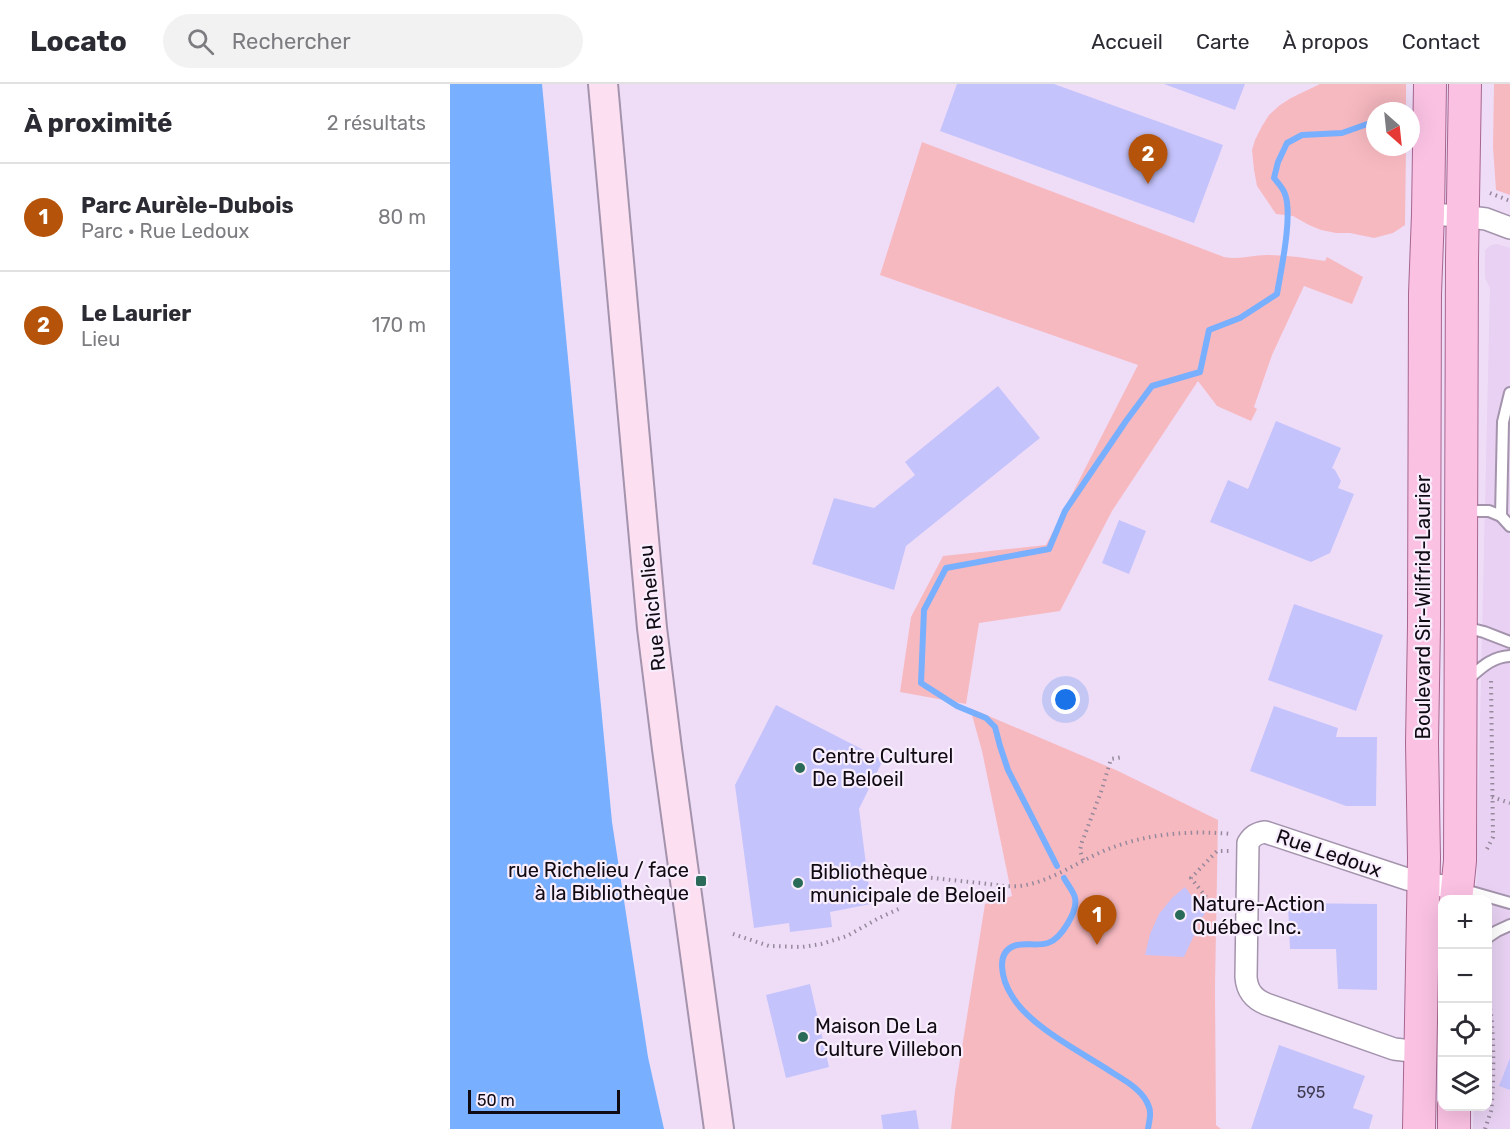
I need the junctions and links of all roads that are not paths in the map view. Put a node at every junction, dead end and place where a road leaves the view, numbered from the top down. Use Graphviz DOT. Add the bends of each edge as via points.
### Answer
graph roads {
  1 [pos="603,84"];
  2 [pos="1430,84"];
  3 [pos="1465,84"];
  4 [pos="1428,214"];
  5 [pos="1462,216"];
  6 [pos="1510,228"];
  7 [pos="1510,393"];
  8 [pos="1461,512"];
  9 [pos="1501,516"];
  10 [pos="1510,526"];
  11 [pos="1461,626"];
  12 [pos="1510,642"];
  13 [pos="1510,656"];
  14 [pos="1461,686"];
  15 [pos="1423,884"];
  16 [pos="1457,894"];
  17 [pos="1510,903"];
  18 [pos="1510,925"];
  19 [pos="1492,934"];
  20 [pos="1420,1052"];
  21 [pos="1454,1111"];
  22 [pos="719,1129"];
  23 [pos="1419,1129"];
  24 [pos="1455,1129"];
  1 -- 22 [label="main road, Rue Richelieu" via="652,627"];
  2 -- 4 [label="main road, Boulevard Sir-Wilfrid-Laurier"];
  3 -- 5 [label="main road, Boulevard Sir-Wilfrid-Laurier"];
  4 -- 5 [label="street"];
  4 -- 15 [label="main road, Boulevard Sir-Wilfrid-Laurier"];
  5 -- 6 [label="street"];
  5 -- 8 [label="main road, Boulevard Sir-Wilfrid-Laurier"];
  7 -- 9 [label="lane" via="1503,422"];
  8 -- 9 [label="lane"];
  8 -- 11 [label="main road, Boulevard Sir-Wilfrid-Laurier"];
  9 -- 10 [label="lane"];
  11 -- 12 [label="lane"];
  11 -- 14 [label="main road, Boulevard Sir-Wilfrid-Laurier"];
  13 -- 14 [label="lane" via="1490,661"];
  14 -- 16 [label="main road, Boulevard Sir-Wilfrid-Laurier"];
  15 -- 16 [label="street, Rue Ledoux"];
  15 -- 20 [label="main road, Boulevard Sir-Wilfrid-Laurier"];
  15 -- 20 [label="street, Rue Ledoux" via="1271,833 1261,832 1250,839 1246,977 1251,994 1264,1004 1394,1049"];
  16 -- 17 [label="lane"];
  18 -- 19 [label="lane"];
  20 -- 23 [label="main road, Boulevard Sir-Wilfrid-Laurier"];
  21 -- 24 [label="main road"];
}
